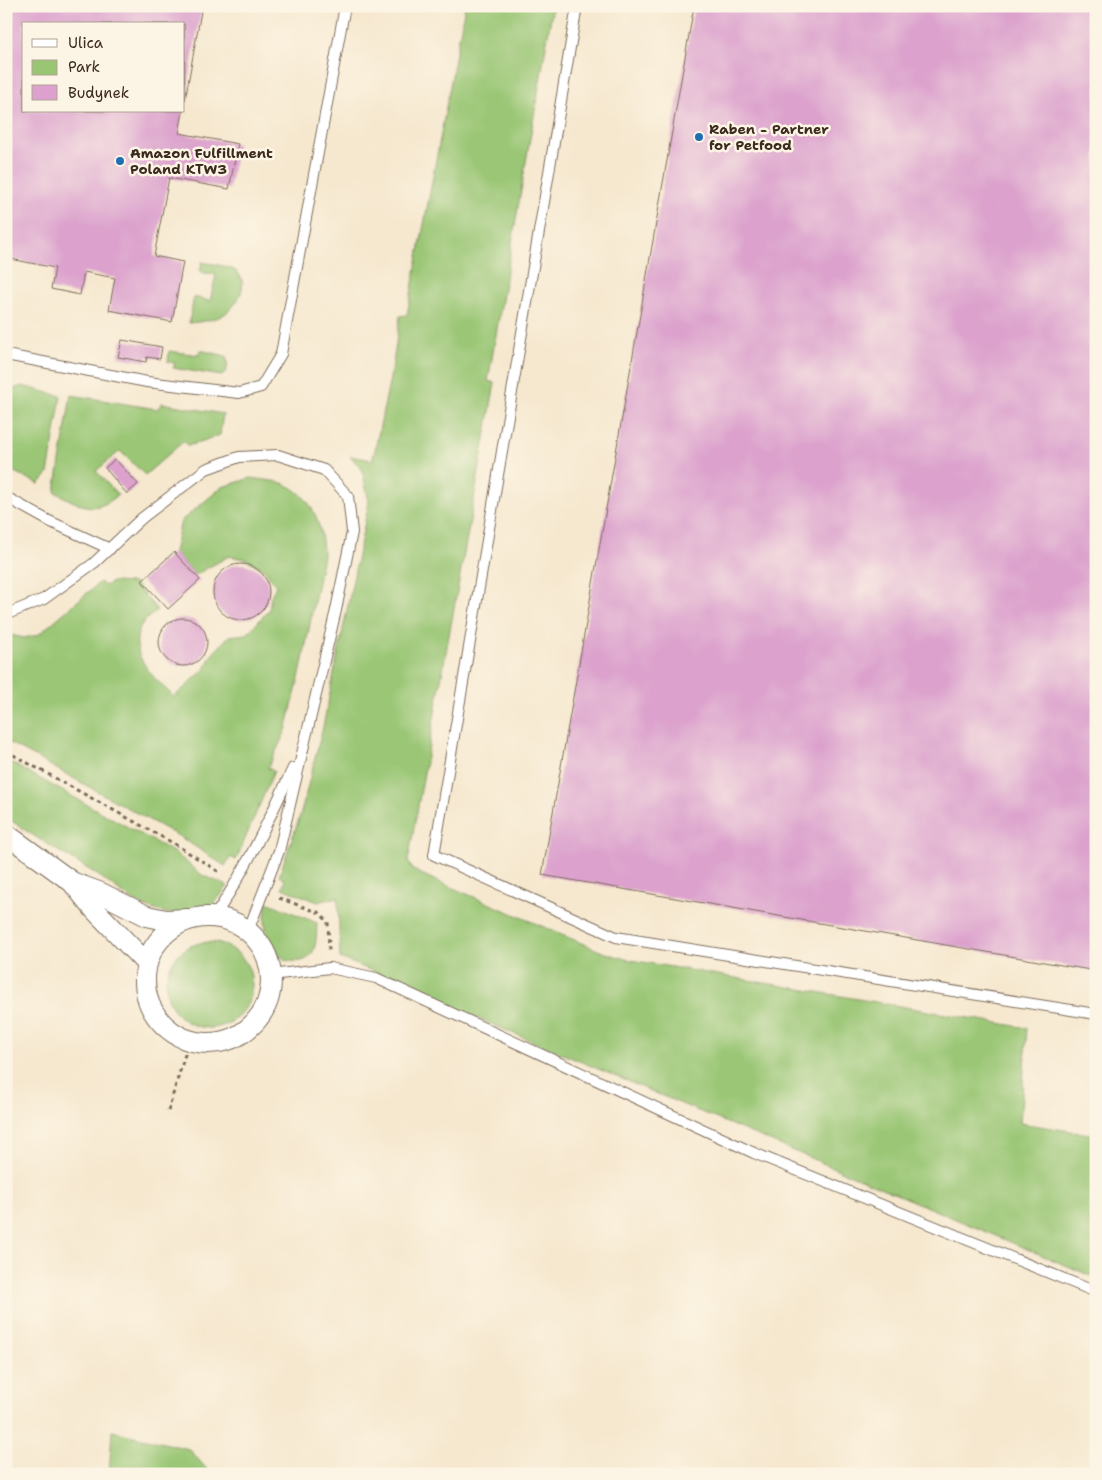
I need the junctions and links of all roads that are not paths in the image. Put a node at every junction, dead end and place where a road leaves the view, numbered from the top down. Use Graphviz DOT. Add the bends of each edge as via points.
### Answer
graph roads {
  1 [pos="346,6"];
  2 [pos="577,6"];
  3 [pos="6,355"];
  4 [pos="6,497"];
  5 [pos="110,548"];
  6 [pos="6,610"];
  7 [pos="302,749"];
  8 [pos="6,834"];
  9 [pos="72,882"];
  10 [pos="214,916"];
  11 [pos="188,919"];
  12 [pos="248,931"];
  13 [pos="146,963"];
  14 [pos="271,975"];
  15 [pos="1096,1014"];
  16 [pos="1096,1292"];
  1 -- 3 [label="lane" via="281,354 261,387 239,393 147,382"];
  2 -- 15 [label="lane" via="434,855 616,937"];
  4 -- 5 [label="lane" via="49,521"];
  5 -- 6 [label="lane" via="44,599 12,612"];
  5 -- 7 [label="lane" via="142,518 206,469 239,457 278,455 324,470 348,496 352,532"];
  7 -- 10 [label="lane" via="238,881"];
  7 -- 12 [label="lane" via="278,852"];
  8 -- 9 [label="street"];
  9 -- 11 [label="street" via="147,916 166,920"];
  9 -- 13 [label="street"];
  10 -- 11 [label="street"];
  10 -- 12 [label="street" via="232,921"];
  11 -- 13 [label="street" via="170,929 155,944"];
  12 -- 14 [label="street" via="260,943"];
  13 -- 14 [label="street" via="144,982 148,1002 157,1019 171,1032 189,1041 206,1043 240,1035 254,1024 270,993"];
  14 -- 16 [label="lane" via="330,968 376,978 754,1153"];
}
